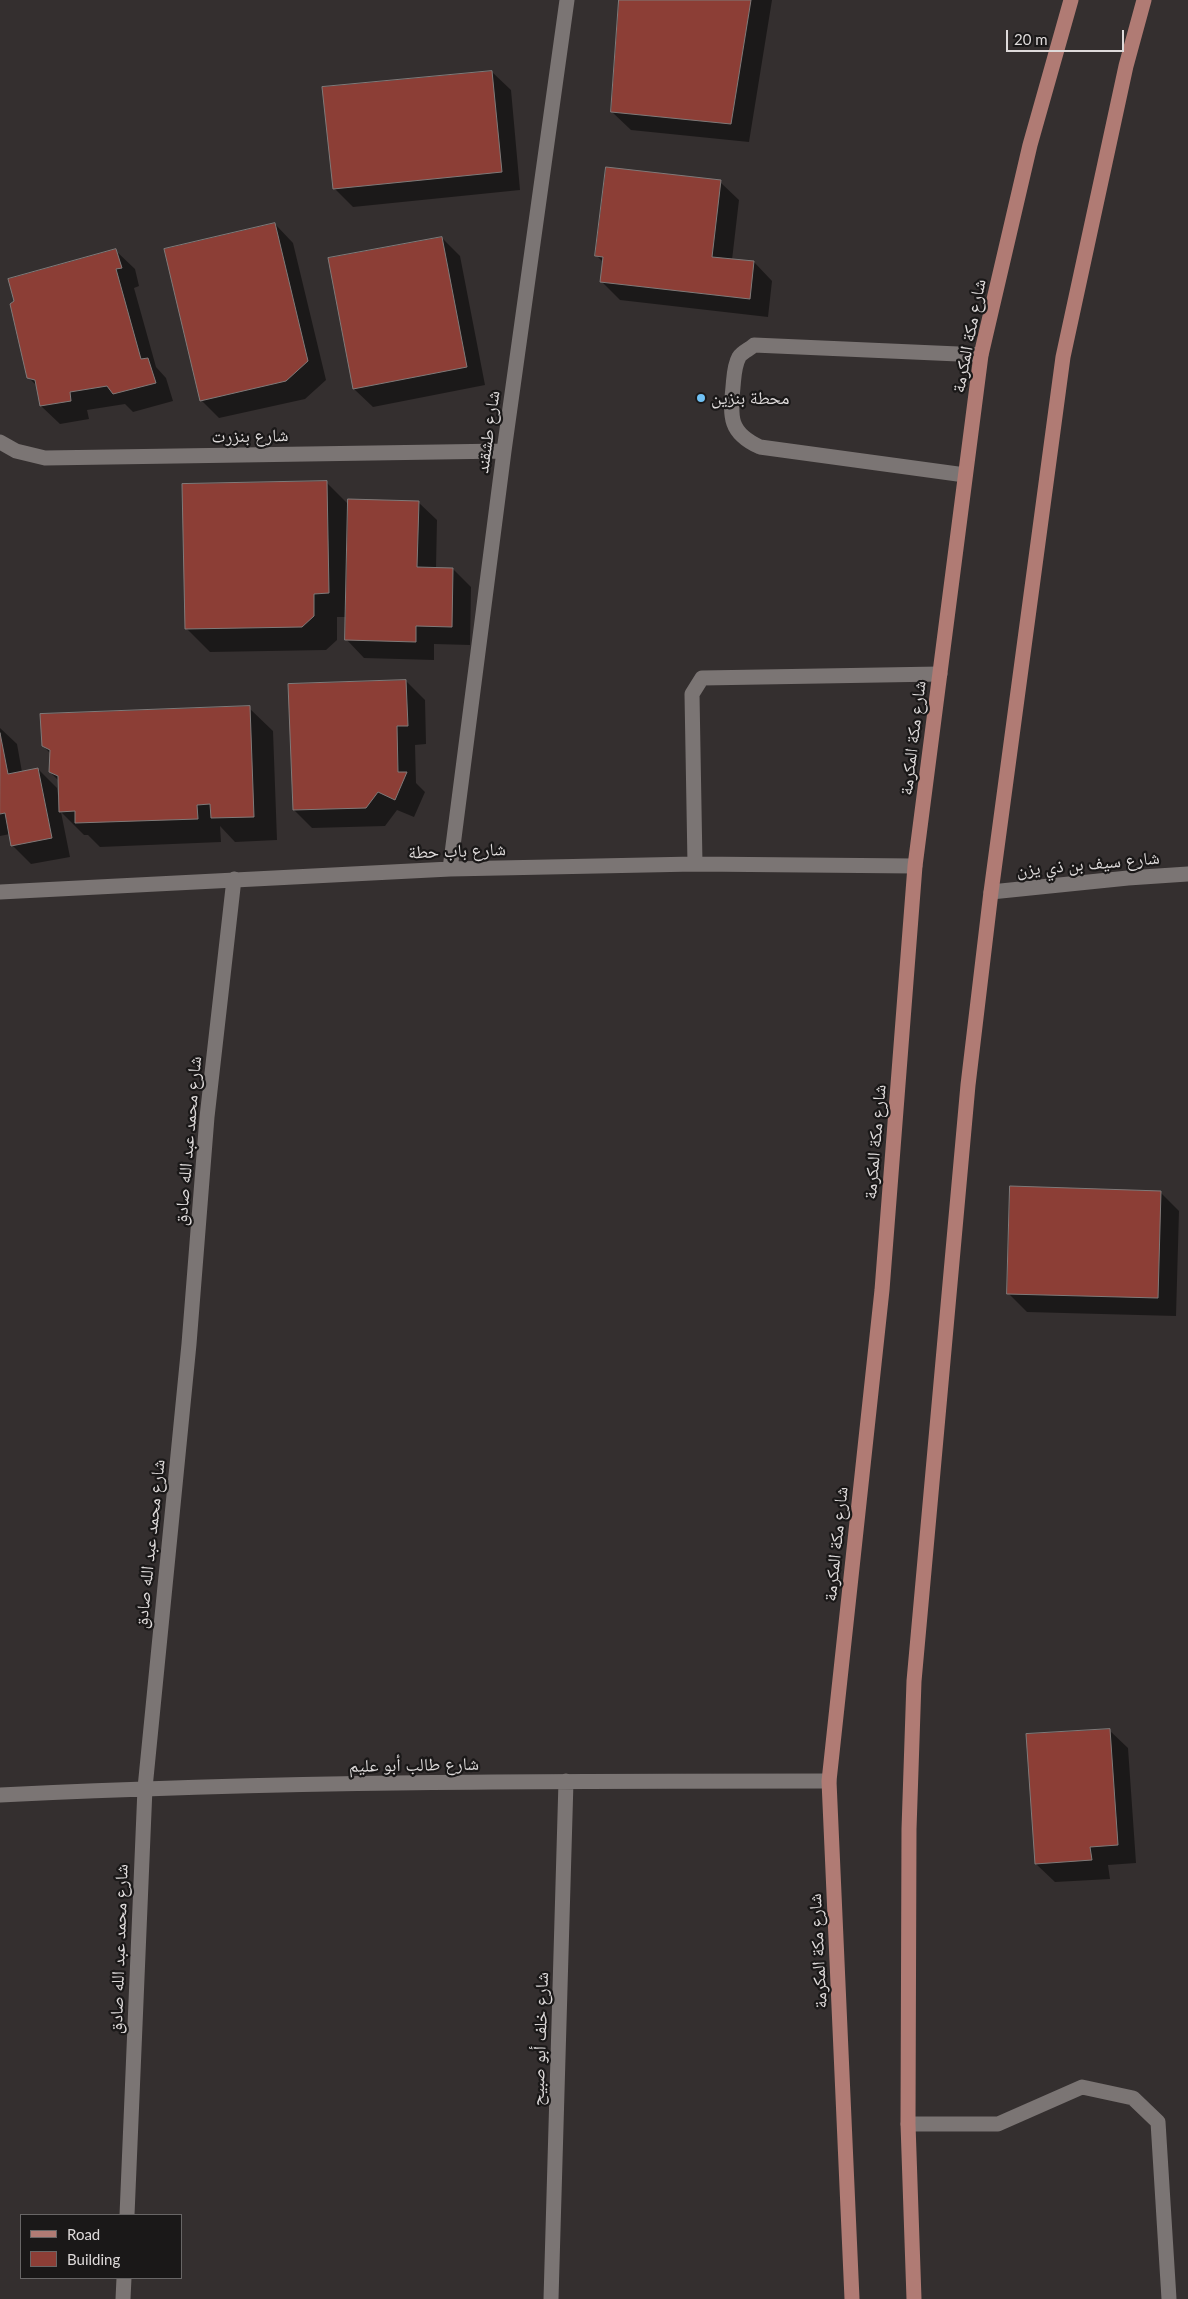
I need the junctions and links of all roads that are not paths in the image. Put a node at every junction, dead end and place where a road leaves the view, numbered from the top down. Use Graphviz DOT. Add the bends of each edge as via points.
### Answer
graph roads {
  1 [pos="567,0"];
  2 [pos="1071,0"];
  3 [pos="1144,0"];
  4 [pos="981,354"];
  5 [pos="0,442"];
  6 [pos="504,451"];
  7 [pos="965,475"];
  8 [pos="940,674"];
  9 [pos="695,864"];
  10 [pos="915,866"];
  11 [pos="450,869"];
  12 [pos="1188,874"];
  13 [pos="234,878"];
  14 [pos="0,892"];
  15 [pos="991,892"];
  16 [pos="566,1781"];
  17 [pos="829,1781"];
  18 [pos="145,1788"];
  19 [pos="0,1795"];
  20 [pos="908,2124"];
  21 [pos="128,2214"];
  22 [pos="124,2279"];
  23 [pos="124,2299"];
  24 [pos="551,2299"];
  25 [pos="852,2299"];
  26 [pos="914,2299"];
  27 [pos="1169,2299"];
  1 -- 6 [label="street, شارع طشقند"];
  2 -- 4 [label="main road, شارع مكة المكرمة" via="1030,145"];
  3 -- 15 [label="main road" via="1126,66 1063,357"];
  4 -- 7 [label="main road, شارع مكة المكرمة"];
  4 -- 7 [label="street" via="754,345 740,356 734,371 731,414 737,429 748,441 760,447"];
  5 -- 6 [label="street, شارع بنزرت" via="16,451 45,458"];
  6 -- 11 [label="street, شارع طشقند"];
  7 -- 8 [label="main road, شارع مكة المكرمة"];
  8 -- 9 [label="street" via="702,678 692,694"];
  8 -- 10 [label="main road, شارع مكة المكرمة"];
  9 -- 10 [label="street, شارع باب حطة"];
  9 -- 11 [label="street, شارع باب حطة"];
  10 -- 17 [label="main road, شارع مكة المكرمة" via="882,1290"];
  11 -- 13 [label="street, شارع باب حطة"];
  12 -- 15 [label="street, شارع سيف بن ذي يزن"];
  13 -- 14 [label="street, شارع باب حطة"];
  13 -- 18 [label="street, شارع محمد عبد الله صادق" via="207,1117 190,1344"];
  15 -- 20 [label="main road" via="967,1095 914,1681 909,1829"];
  16 -- 17 [label="street, شارع طالب أبو عليم"];
  16 -- 18 [label="street, شارع طالب أبو عليم"];
  16 -- 24 [label="street, شارع خلف أبو صبيح"];
  17 -- 25 [label="main road, شارع مكة المكرمة"];
  18 -- 19 [label="street, شارع طالب أبو عليم"];
  18 -- 21 [label="street, شارع محمد عبد الله صادق"];
  20 -- 26 [label="main road"];
  20 -- 27 [label="street" via="998,2124 1082,2087 1133,2098 1158,2122"];
  22 -- 23 [label="street"];
}
